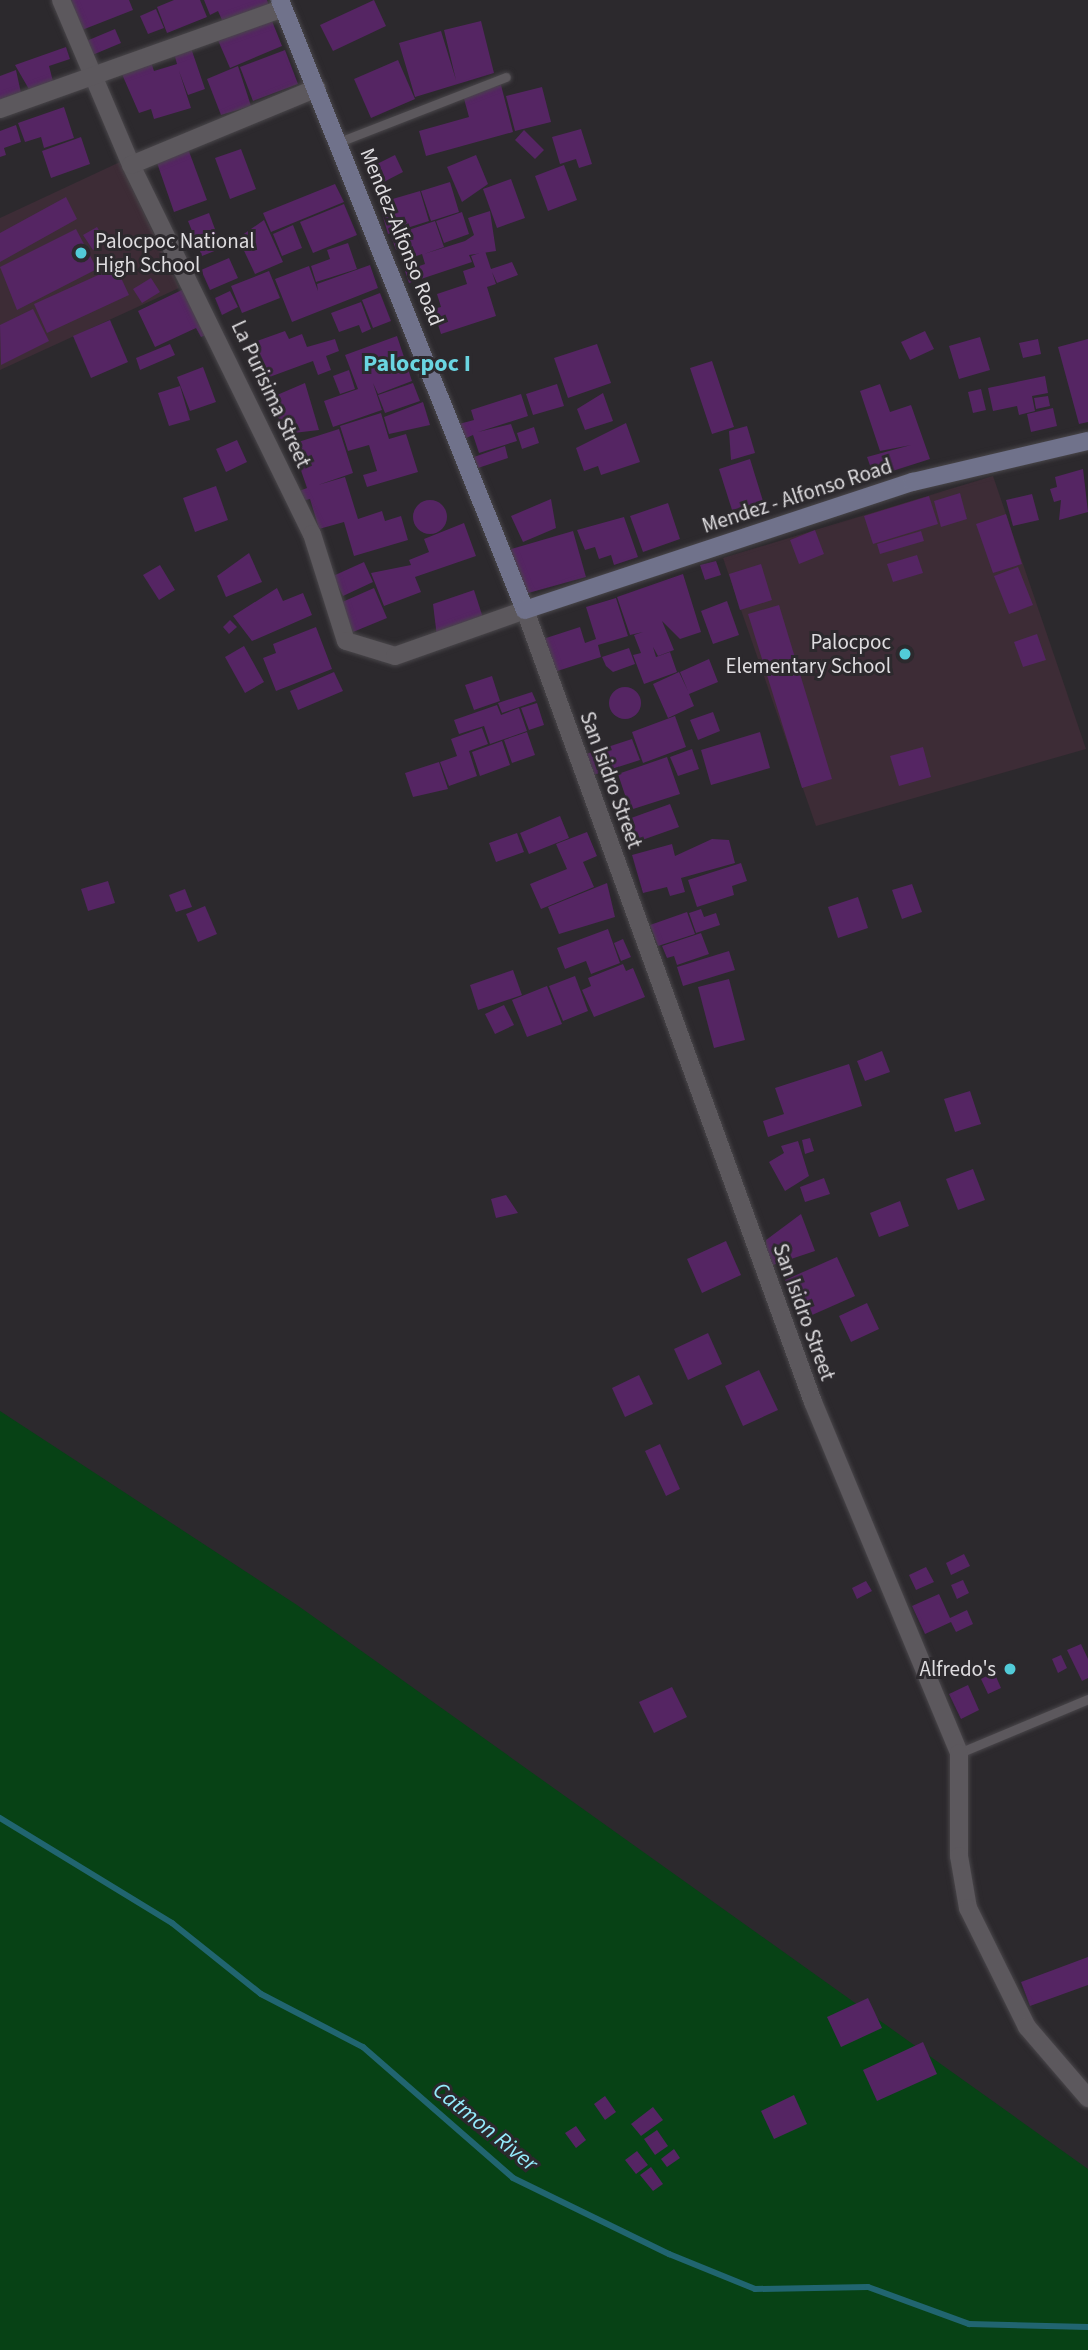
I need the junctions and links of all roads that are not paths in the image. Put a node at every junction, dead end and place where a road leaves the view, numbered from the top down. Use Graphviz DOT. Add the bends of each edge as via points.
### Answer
graph roads {
  1 [pos="61,0"];
  2 [pos="282,4"];
  3 [pos="506,77"];
  4 [pos="93,78"];
  5 [pos="317,88"];
  6 [pos="0,109"];
  7 [pos="340,142"];
  8 [pos="131,165"];
  9 [pos="1088,441"];
  10 [pos="525,610"];
  11 [pos="1088,1699"];
  12 [pos="959,1754"];
  13 [pos="1088,2098"];
  1 -- 4 [label="street, La Purisima Street"];
  2 -- 4 [label="street"];
  2 -- 5 [label="main road, Mendez-Alfonso Road"];
  3 -- 7 [label="lane"];
  4 -- 6 [label="street"];
  4 -- 8 [label="street, La Purisima Street"];
  5 -- 7 [label="main road, Mendez-Alfonso Road"];
  5 -- 8 [label="street"];
  7 -- 10 [label="main road, Mendez-Alfonso Road"];
  8 -- 10 [label="street, La Purisima Street" via="312,534 346,641 394,656"];
  9 -- 10 [label="main road, Mendez - Alfonso Road" via="1014,453 914,482"];
  10 -- 12 [label="street, San Isidro Street" via="813,1402"];
  11 -- 12 [label="lane"];
  12 -- 13 [label="street, San Isidro Street" via="959,1856 968,1908 1027,2027"];
}
